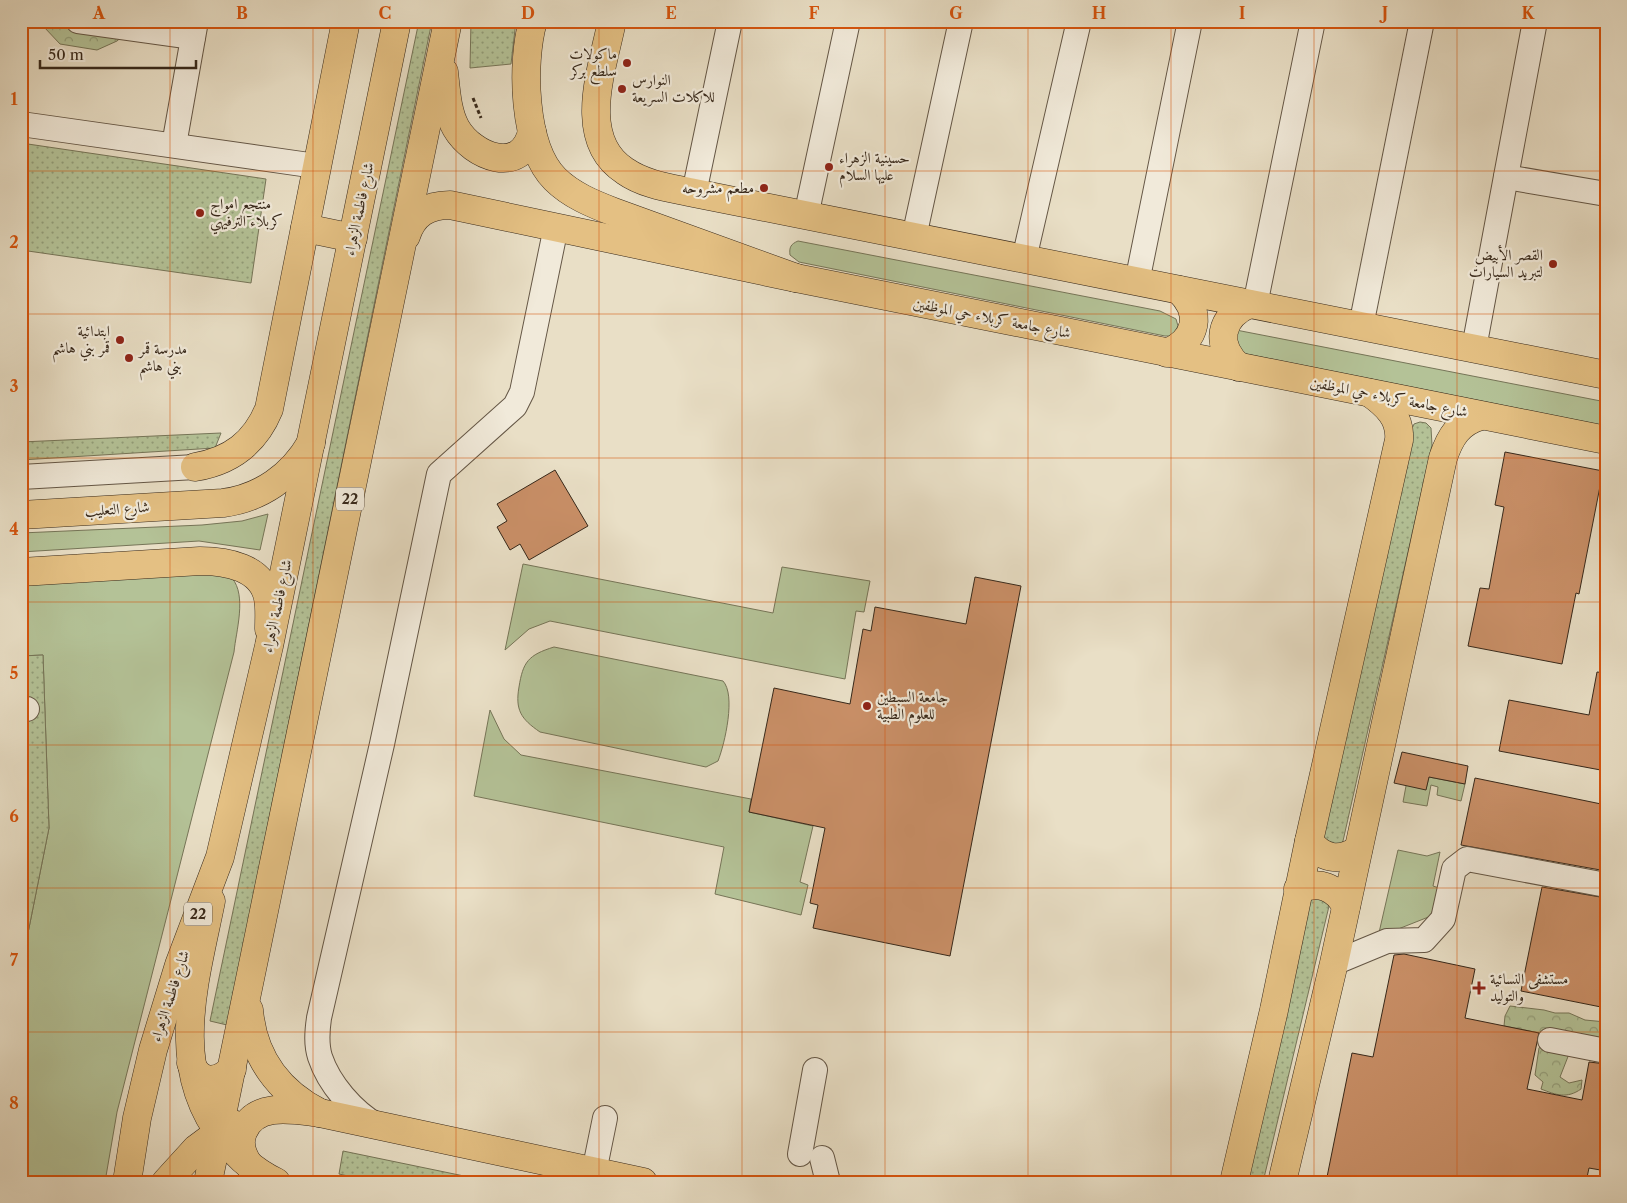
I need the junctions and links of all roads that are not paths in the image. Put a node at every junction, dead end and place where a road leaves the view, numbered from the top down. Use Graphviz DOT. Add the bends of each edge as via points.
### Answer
graph roads {
  1 [pos="78,21"];
  2 [pos="346,21"];
  3 [pos="397,21"];
  4 [pos="533,21"];
  5 [pos="612,21"];
  6 [pos="730,21"];
  7 [pos="848,21"];
  8 [pos="961,21"];
  9 [pos="1079,21"];
  10 [pos="1190,21"];
  11 [pos="1313,21"];
  12 [pos="1422,21"];
  13 [pos="1535,21"];
  14 [pos="194,29"];
  15 [pos="445,34"];
  16 [pos="21,124"];
  17 [pos="532,132"];
  18 [pos="174,146"];
  19 [pos="316,166"];
  20 [pos="1506,177"];
  21 [pos="694,194"];
  22 [pos="1606,194"];
  23 [pos="806,216"];
  24 [pos="556,226"];
  25 [pos="305,228"];
  26 [pos="353,238"];
  27 [pos="914,238"];
  28 [pos="401,249"];
  29 [pos="1024,259"];
  30 [pos="796,278"];
  31 [pos="1137,282"];
  32 [pos="1180,290"];
  33 [pos="1252,304"];
  34 [pos="1361,326"];
  35 [pos="1474,348"];
  36 [pos="1167,353"];
  37 [pos="1239,367"];
  38 [pos="1606,375"];
  39 [pos="1370,394"];
  40 [pos="1481,416"];
  41 [pos="1606,440"];
  42 [pos="311,443"];
  43 [pos="195,467"];
  44 [pos="21,477"];
  45 [pos="21,515"];
  46 [pos="21,572"];
  47 [pos="269,646"];
  48 [pos="1308,841"];
  49 [pos="1358,850"];
  50 [pos="220,857"];
  51 [pos="1606,885"];
  52 [pos="1298,889"];
  53 [pos="1346,906"];
  54 [pos="1334,963"];
  55 [pos="251,977"];
  56 [pos="1550,1040"];
  57 [pos="1606,1051"];
  58 [pos="191,1063"];
  59 [pos="232,1069"];
  60 [pos="816,1070"];
  61 [pos="273,1110"];
  62 [pos="320,1113"];
  63 [pos="605,1118"];
  64 [pos="378,1126"];
  65 [pos="218,1131"];
  66 [pos="249,1165"];
  67 [pos="594,1172"];
  68 [pos="127,1182"];
  69 [pos="166,1182"];
  70 [pos="208,1182"];
  71 [pos="276,1182"];
  72 [pos="644,1182"];
  73 [pos="828,1182"];
  74 [pos="1234,1182"];
  75 [pos="1282,1182"];
  1 -- 14 [label="street"];
  2 -- 19 [label="main road"];
  3 -- 26 [label="main road, شارع فاطمة الزهراء / 22"];
  4 -- 17 [label="main road, شارع جامعة كربلاء حي الموظفين" via="528,45"];
  5 -- 21 [label="main road" via="596,98 600,138 616,165 640,179"];
  6 -- 21 [label="street"];
  7 -- 23 [label="street"];
  8 -- 27 [label="street"];
  9 -- 29 [label="street"];
  10 -- 31 [label="street"];
  11 -- 33 [label="street"];
  12 -- 34 [label="street"];
  13 -- 20 [label="street"];
  14 -- 18 [label="street"];
  15 -- 17 [label="main road" via="447,94 452,118 469,145 492,157 507,158 522,150"];
  15 -- 28 [label="main road, 22"];
  16 -- 18 [label="street"];
  17 -- 30 [label="main road, شارع جامعة كربلاء حي الموظفين" via="550,174 586,201"];
  18 -- 19 [label="street"];
  19 -- 25 [label="main road"];
  20 -- 22 [label="street"];
  20 -- 35 [label="street"];
  21 -- 23 [label="main road"];
  23 -- 27 [label="main road"];
  24 -- 28 [label="main road" via="438,205 424,210 415,218"];
  24 -- 30 [label="main road"];
  24 -- 64 [label="street" via="522,392 515,406 439,474 319,1018 317,1040 320,1058 330,1078 355,1108"];
  25 -- 26 [label="main road"];
  25 -- 43 [label="main road" via="264,423 235,454"];
  26 -- 42 [label="main road, شارع فاطمة الزهراء / 22"];
  27 -- 29 [label="main road"];
  28 -- 55 [label="main road, 22"];
  29 -- 31 [label="main road"];
  30 -- 36 [label="main road, شارع جامعة كربلاء حي الموظفين"];
  31 -- 32 [label="main road"];
  32 -- 33 [label="main road"];
  32 -- 36 [label="main road" via="1193,309 1193,326 1186,341"];
  33 -- 34 [label="main road"];
  33 -- 37 [label="main road" via="1238,309 1225,326 1223,338 1230,359"];
  34 -- 35 [label="main road"];
  35 -- 38 [label="main road"];
  36 -- 37 [label="main road, شارع جامعة كربلاء حي الموظفين"];
  37 -- 39 [label="main road, شارع جامعة كربلاء حي الموظفين"];
  39 -- 40 [label="main road, شارع جامعة كربلاء حي الموظفين"];
  39 -- 48 [label="main road" via="1385,404 1395,418 1399,440"];
  40 -- 41 [label="main road, شارع جامعة كربلاء حي الموظفين"];
  40 -- 49 [label="main road" via="1459,428 1450,439 1443,458"];
  42 -- 45 [label="main road, شارع التعليب" via="293,468 270,487 242,499"];
  42 -- 47 [label="main road, شارع فاطمة الزهراء / 22"];
  43 -- 44 [label="street"];
  46 -- 47 [label="main road" via="226,562 249,572 262,583 268,600"];
  47 -- 50 [label="main road, شارع فاطمة الزهراء / 22"];
  48 -- 49 [label="main road" via="1326,856 1337,858"];
  48 -- 52 [label="main road"];
  49 -- 53 [label="main road"];
  50 -- 58 [label="main road" via="197,970"];
  50 -- 68 [label="main road, شارع فاطمة الزهراء / 22" via="153,1050 137,1118"];
  51 -- 54 [label="street" via="1467,859 1454,869 1443,919 1424,940 1387,941"];
  52 -- 53 [label="main road" via="1320,884 1332,888"];
  52 -- 74 [label="main road"];
  53 -- 54 [label="main road"];
  54 -- 75 [label="main road"];
  55 -- 59 [label="main road, 22"];
  55 -- 62 [label="main road" via="250,1022 265,1064 284,1089"];
  56 -- 57 [label="street"];
  58 -- 59 [label="main road" via="198,1076 206,1080 219,1079"];
  58 -- 65 [label="main road" via="198,1096"];
  59 -- 65 [label="main road, 22"];
  60 -- 73 [label="street" via="811,1156"];
  61 -- 62 [label="main road"];
  61 -- 65 [label="main road" via="250,1115"];
  61 -- 66 [label="main road" via="257,1115 242,1134 241,1150"];
  62 -- 64 [label="main road"];
  63 -- 67 [label="street"];
  64 -- 67 [label="main road"];
  65 -- 66 [label="main road"];
  65 -- 69 [label="main road"];
  65 -- 70 [label="main road, 22"];
  66 -- 71 [label="main road"];
  67 -- 72 [label="main road"];
}
